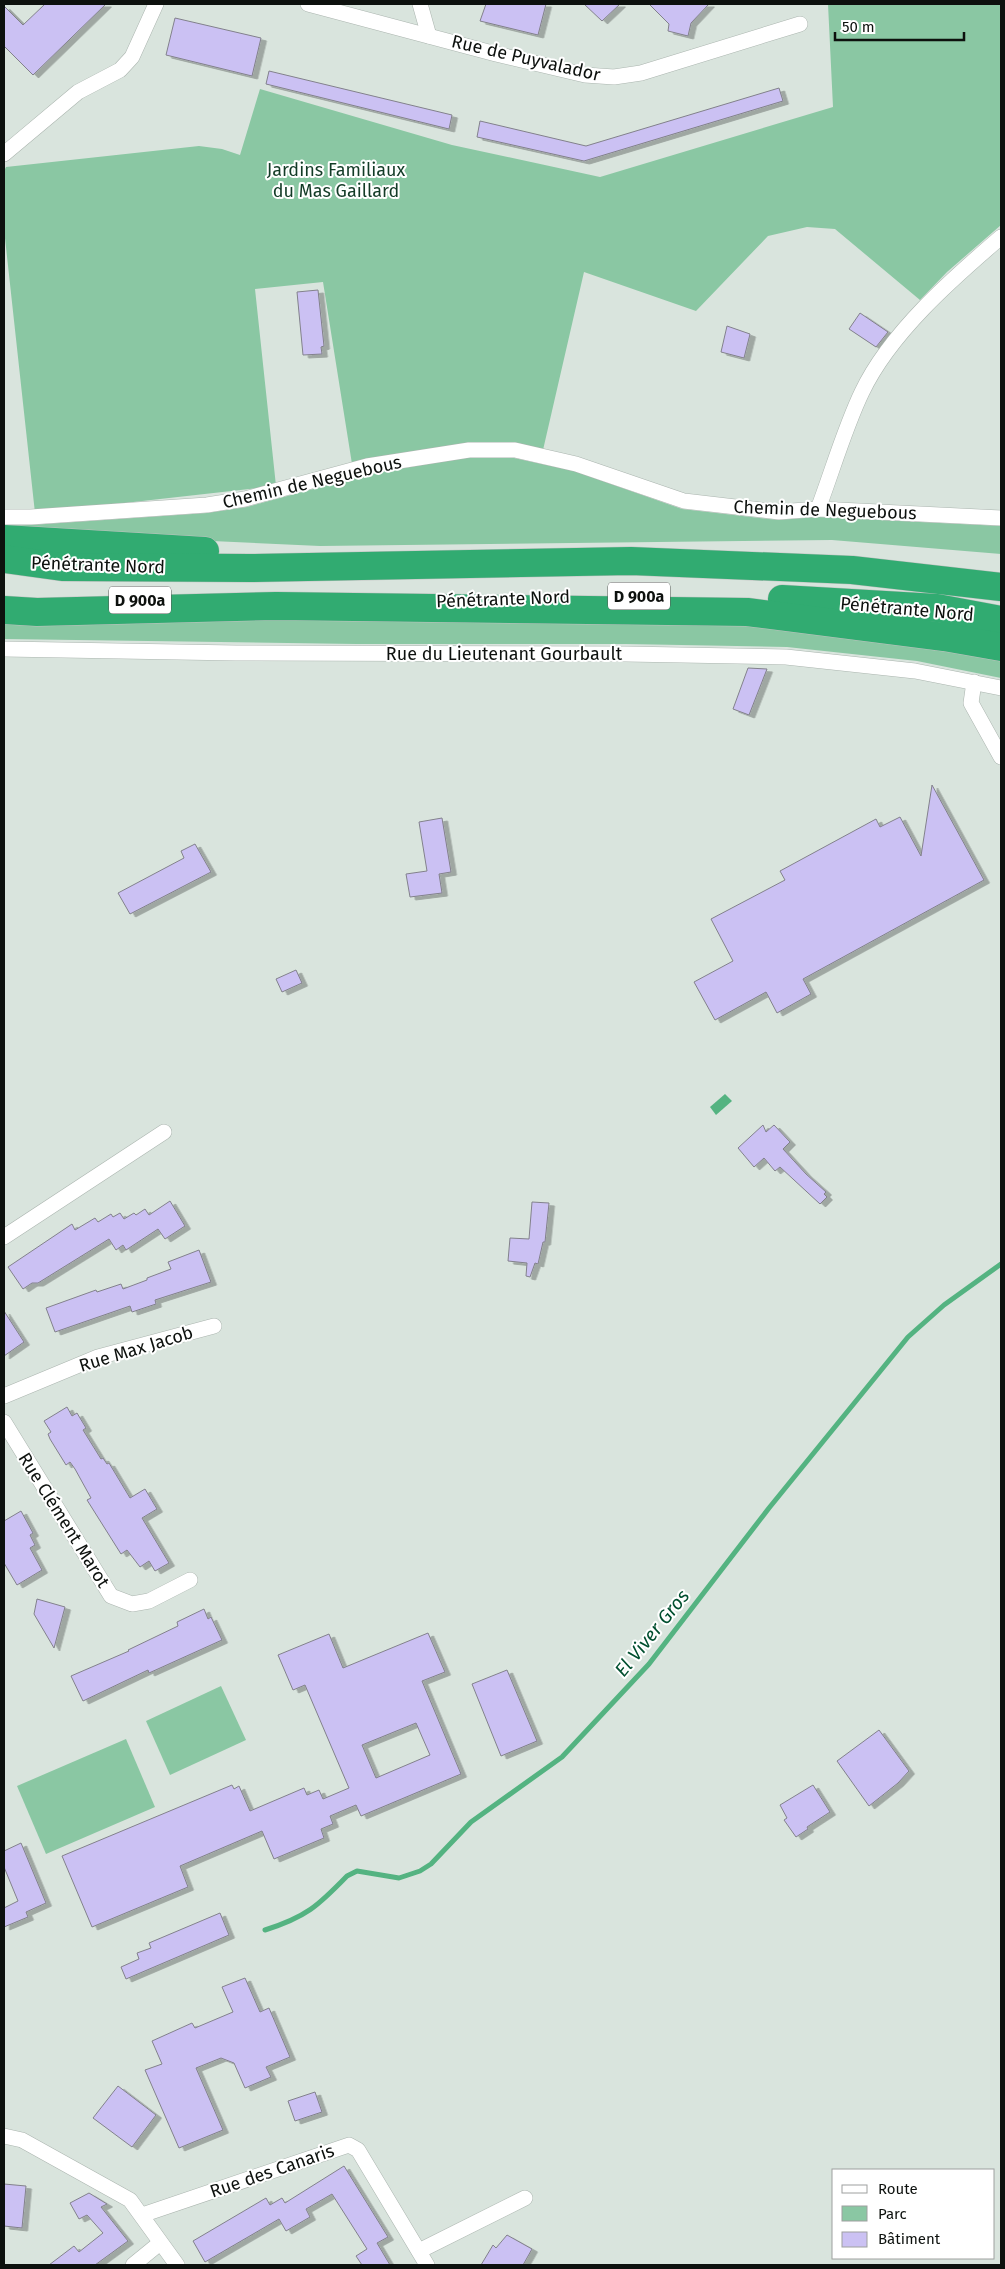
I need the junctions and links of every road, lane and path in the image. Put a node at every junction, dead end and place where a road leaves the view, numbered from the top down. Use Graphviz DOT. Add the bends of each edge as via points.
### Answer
graph roads {
  1 [pos="156,4"];
  2 [pos="308,4"];
  3 [pos="420,4"];
  4 [pos="800,24"];
  5 [pos="429,36"];
  6 [pos="4,154"];
  7 [pos="1001,237"];
  8 [pos="818,509"];
  9 [pos="4,516"];
  10 [pos="1001,518"];
  11 [pos="4,539"];
  12 [pos="4,560"];
  13 [pos="631,561"];
  14 [pos="509,563"];
  15 [pos="1001,568"];
  16 [pos="1001,587"];
  17 [pos="4,591"];
  18 [pos="276,606"];
  19 [pos="4,610"];
  20 [pos="1001,620"];
  21 [pos="1001,647"];
  22 [pos="4,649"];
  23 [pos="974,682"];
  24 [pos="1001,688"];
  25 [pos="1001,757"];
  26 [pos="164,1132"];
  27 [pos="4,1237"];
  28 [pos="214,1326"];
  29 [pos="4,1396"];
  30 [pos="4,1422"];
  31 [pos="190,1580"];
  32 [pos="4,2136"];
  33 [pos="525,2198"];
  34 [pos="142,2215"];
  35 [pos="160,2243"];
  36 [pos="419,2251"];
  37 [pos="133,2265"];
  38 [pos="177,2265"];
  39 [pos="427,2265"];
  1 -- 6 [label="street" via="132,57 120,70 78,92"];
  2 -- 5 [label="street, Rue de Puyvalador"];
  3 -- 5 [label="street"];
  4 -- 5 [label="street, Rue de Puyvalador" via="642,73 614,77 585,74"];
  7 -- 8 [label="street" via="953,278 886,353 862,391"];
  8 -- 9 [label="street, Chemin de Neguebous" via="778,512 684,502 576,464 515,450 469,450 367,466 245,499 206,505"];
  8 -- 10 [label="street, Chemin de Neguebous"];
  11 -- 14 [label="highway" via="223,552"];
  12 -- 14 [label="highway, Pénétrante Nord / D 900a" via="62,567 250,568"];
  13 -- 14 [label="highway, Pénétrante Nord / D 900a"];
  13 -- 15 [label="highway" via="833,555"];
  13 -- 16 [label="highway, Pénétrante Nord / D 900a" via="852,570"];
  17 -- 18 [label="highway, Pénétrante Nord / D 900a"];
  18 -- 19 [label="highway"];
  18 -- 20 [label="highway, Pénétrante Nord / D 900a" via="712,595 937,608"];
  18 -- 21 [label="highway" via="747,612"];
  22 -- 23 [label="street, Rue du Lieutenant Gourbault" via="246,654 786,657 915,671"];
  23 -- 24 [label="street, Rue du Lieutenant Gourbault"];
  23 -- 25 [label="street" via="971,703"];
  26 -- 27 [label="street"];
  28 -- 29 [label="street, Rue Max Jacob" via="98,1357"];
  30 -- 31 [label="street, Rue Clément Marot" via="112,1596 132,1604 149,1601"];
  32 -- 34 [label="street" via="22,2140 130,2200"];
  33 -- 36 [label="street"];
  34 -- 35 [label="street"];
  34 -- 36 [label="street, Rue des Canaris" via="350,2145 358,2150"];
  35 -- 37 [label="street"];
  35 -- 38 [label="street"];
  36 -- 39 [label="street, Rue des Canaris"];
}
